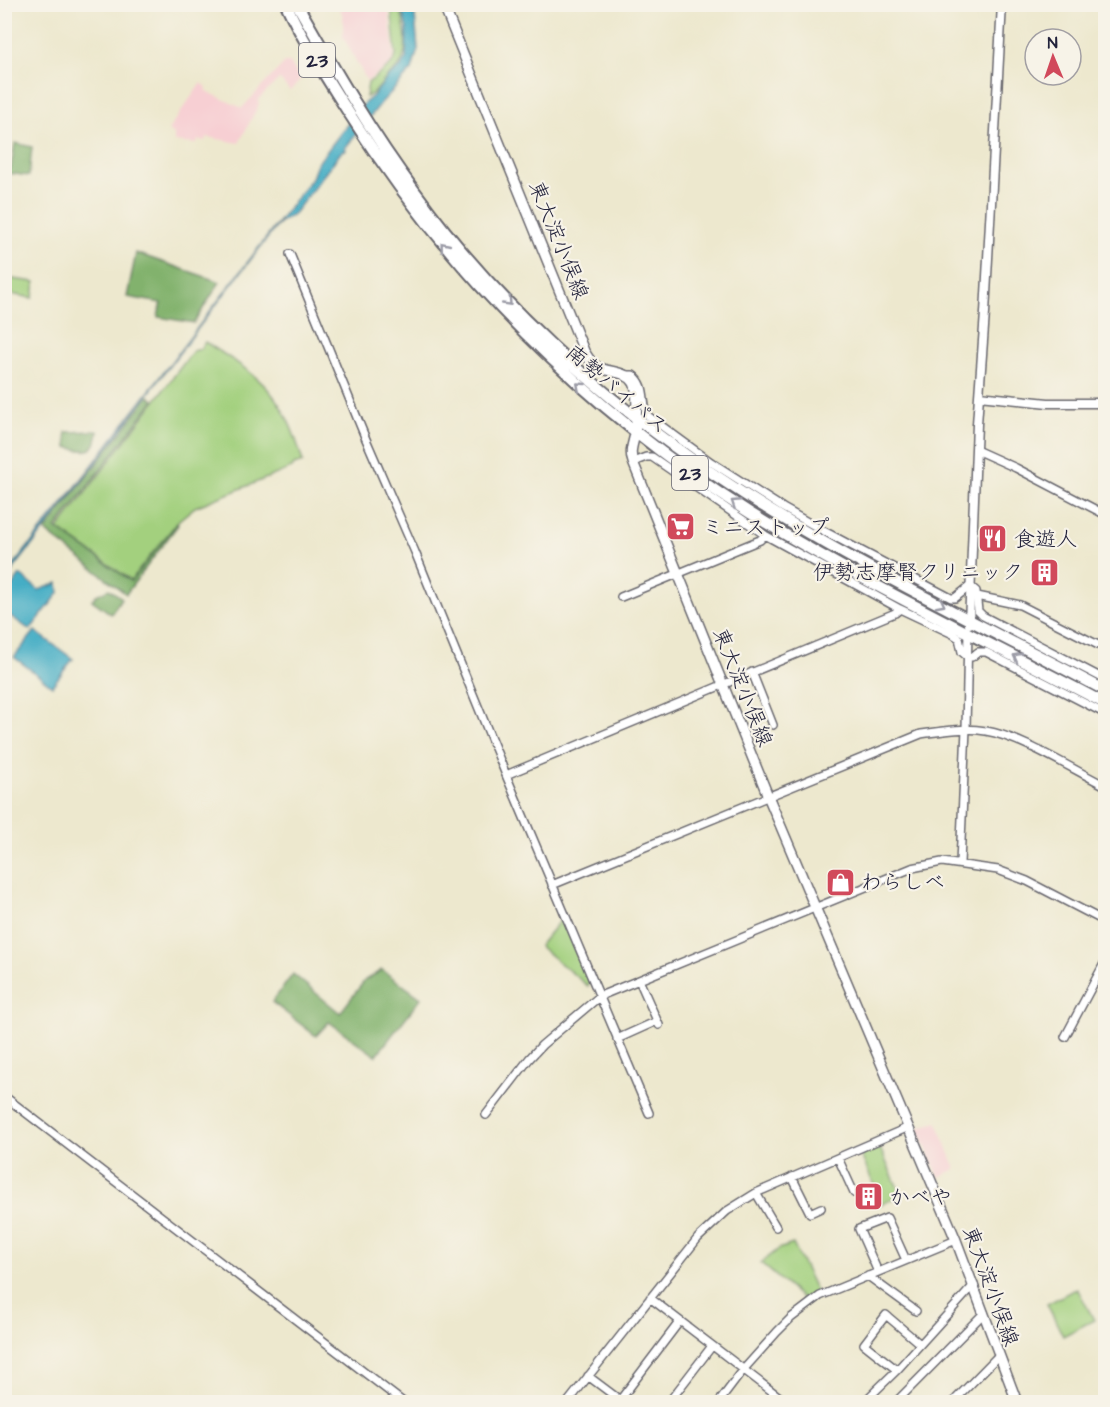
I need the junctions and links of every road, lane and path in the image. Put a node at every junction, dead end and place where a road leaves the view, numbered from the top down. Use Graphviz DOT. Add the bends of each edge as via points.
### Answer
graph roads {
  1 [pos="286,4"];
  2 [pos="297,4"];
  3 [pos="443,4"];
  4 [pos="1002,4"];
  5 [pos="353,110"];
  6 [pos="365,128"];
  7 [pos="290,254"];
  8 [pos="626,375"];
  9 [pos="979,396"];
  10 [pos="1106,403"];
  11 [pos="636,417"];
  12 [pos="635,432"];
  13 [pos="976,450"];
  14 [pos="633,462"];
  15 [pos="1106,515"];
  16 [pos="765,535"];
  17 [pos="678,573"];
  18 [pos="970,586"];
  19 [pos="977,596"];
  20 [pos="621,597"];
  21 [pos="900,609"];
  22 [pos="969,619"];
  23 [pos="968,632"];
  24 [pos="1106,649"];
  25 [pos="968,657"];
  26 [pos="752,672"];
  27 [pos="1106,680"];
  28 [pos="723,684"];
  29 [pos="1106,691"];
  30 [pos="1106,704"];
  31 [pos="1106,714"];
  32 [pos="773,725"];
  33 [pos="966,729"];
  34 [pos="506,775"];
  35 [pos="1106,786"];
  36 [pos="768,796"];
  37 [pos="960,863"];
  38 [pos="552,885"];
  39 [pos="816,908"];
  40 [pos="1106,922"];
  41 [pos="1106,960"];
  42 [pos="639,980"];
  43 [pos="600,996"];
  44 [pos="1065,1038"];
  45 [pos="618,1039"];
  46 [pos="4,1096"];
  47 [pos="649,1113"];
  48 [pos="486,1115"];
  49 [pos="909,1127"];
  50 [pos="838,1158"];
  51 [pos="792,1178"];
  52 [pos="756,1193"];
  53 [pos="854,1193"];
  54 [pos="821,1208"];
  55 [pos="776,1227"];
  56 [pos="956,1240"];
  57 [pos="906,1260"];
  58 [pos="878,1272"];
  59 [pos="868,1276"];
  60 [pos="974,1285"];
  61 [pos="650,1298"];
  62 [pos="916,1311"];
  63 [pos="984,1313"];
  64 [pos="680,1321"];
  65 [pos="920,1344"];
  66 [pos="712,1346"];
  67 [pos="998,1356"];
  68 [pos="744,1369"];
  69 [pos="897,1370"];
  70 [pos="588,1376"];
  71 [pos="572,1401"];
  72 [pos="403,1402"];
  73 [pos="669,1402"];
  74 [pos="719,1402"];
  75 [pos="786,1402"];
  76 [pos="864,1402"];
  77 [pos="896,1402"];
  78 [pos="953,1402"];
  79 [pos="1017,1402"];
  1 -- 5 [label="highway, 南勢バイパス / 23"];
  2 -- 5 [label="highway, 南勢バイパス / 23"];
  3 -- 8 [label="main road, 東大淀小俣線" via="584,351 598,367"];
  4 -- 9 [label="street"];
  5 -- 6 [label="highway, 南勢バイパス / 23"];
  6 -- 11 [label="highway, 南勢バイパス / 23, one-way" via="491,284"];
  12 -- 6 [label="highway, 南勢バイパス / 23, one-way" via="564,372 497,305 432,231"];
  7 -- 34 [label="street"];
  8 -- 11 [label="main road, 東大淀小俣線" via="636,388"];
  8 -- 18 [label="street" via="633,375 641,383 648,416 783,508 951,598"];
  9 -- 10 [label="street" via="1048,403"];
  9 -- 13 [label="street"];
  11 -- 12 [label="main road, 東大淀小俣線"];
  11 -- 22 [label="highway, 南勢バイパス / 23, one-way" via="750,497"];
  12 -- 14 [label="main road, 東大淀小俣線"];
  23 -- 12 [label="highway, 南勢バイパス / 23, one-way" via="752,514"];
  13 -- 15 [label="street"];
  13 -- 18 [label="street"];
  14 -- 16 [label="street" via="652,457"];
  14 -- 17 [label="main road, 東大淀小俣線"];
  16 -- 17 [label="street"];
  16 -- 21 [label="street"];
  17 -- 20 [label="street"];
  17 -- 28 [label="main road, 東大淀小俣線"];
  18 -- 19 [label="street"];
  18 -- 22 [label="street"];
  19 -- 24 [label="street" via="1020,605"];
  19 -- 27 [label="street" via="978,611 983,616"];
  21 -- 25 [label="street" via="959,638 962,652"];
  21 -- 26 [label="street"];
  22 -- 23 [label="street"];
  22 -- 29 [label="highway, 南勢バイパス / 23"];
  23 -- 25 [label="street"];
  30 -- 23 [label="highway, 南勢バイパス / 23, one-way"];
  25 -- 31 [label="street" via="986,652"];
  25 -- 33 [label="street"];
  26 -- 28 [label="street"];
  26 -- 32 [label="street"];
  28 -- 34 [label="street"];
  28 -- 36 [label="main road, 東大淀小俣線"];
  33 -- 35 [label="street" via="1012,739"];
  33 -- 36 [label="street" via="921,734"];
  33 -- 37 [label="street"];
  34 -- 38 [label="street"];
  36 -- 38 [label="street"];
  36 -- 39 [label="main road, 東大淀小俣線"];
  37 -- 39 [label="street" via="912,868"];
  37 -- 40 [label="street" via="1027,880"];
  38 -- 43 [label="street"];
  39 -- 42 [label="street"];
  39 -- 49 [label="main road, 東大淀小俣線"];
  41 -- 44 [label="street"];
  42 -- 43 [label="street"];
  42 -- 45 [label="street" via="658,1023"];
  43 -- 45 [label="street"];
  43 -- 48 [label="street" via="542,1045"];
  45 -- 47 [label="street"];
  46 -- 72 [label="street"];
  49 -- 50 [label="street"];
  49 -- 56 [label="main road, 東大淀小俣線"];
  50 -- 51 [label="street"];
  50 -- 53 [label="street"];
  51 -- 52 [label="street"];
  51 -- 54 [label="street" via="810,1213"];
  52 -- 55 [label="street"];
  52 -- 61 [label="street" via="709,1226"];
  56 -- 57 [label="street"];
  56 -- 60 [label="main road, 東大淀小俣線"];
  57 -- 58 [label="street"];
  57 -- 58 [label="street" via="887,1218 860,1229"];
  58 -- 59 [label="street"];
  59 -- 62 [label="street"];
  59 -- 68 [label="street" via="809,1304"];
  60 -- 63 [label="main road, 東大淀小俣線"];
  60 -- 65 [label="street"];
  61 -- 64 [label="street"];
  61 -- 70 [label="street"];
  63 -- 67 [label="main road, 東大淀小俣線"];
  63 -- 77 [label="street"];
  64 -- 66 [label="street"];
  64 -- 70 [label="street" via="620,1400"];
  65 -- 69 [label="street"];
  65 -- 69 [label="street" via="886,1315 864,1344"];
  66 -- 68 [label="street"];
  66 -- 73 [label="street"];
  67 -- 78 [label="street"];
  67 -- 79 [label="main road, 東大淀小俣線"];
  68 -- 74 [label="street"];
  68 -- 75 [label="street"];
  69 -- 76 [label="street"];
  70 -- 71 [label="street"];
}
